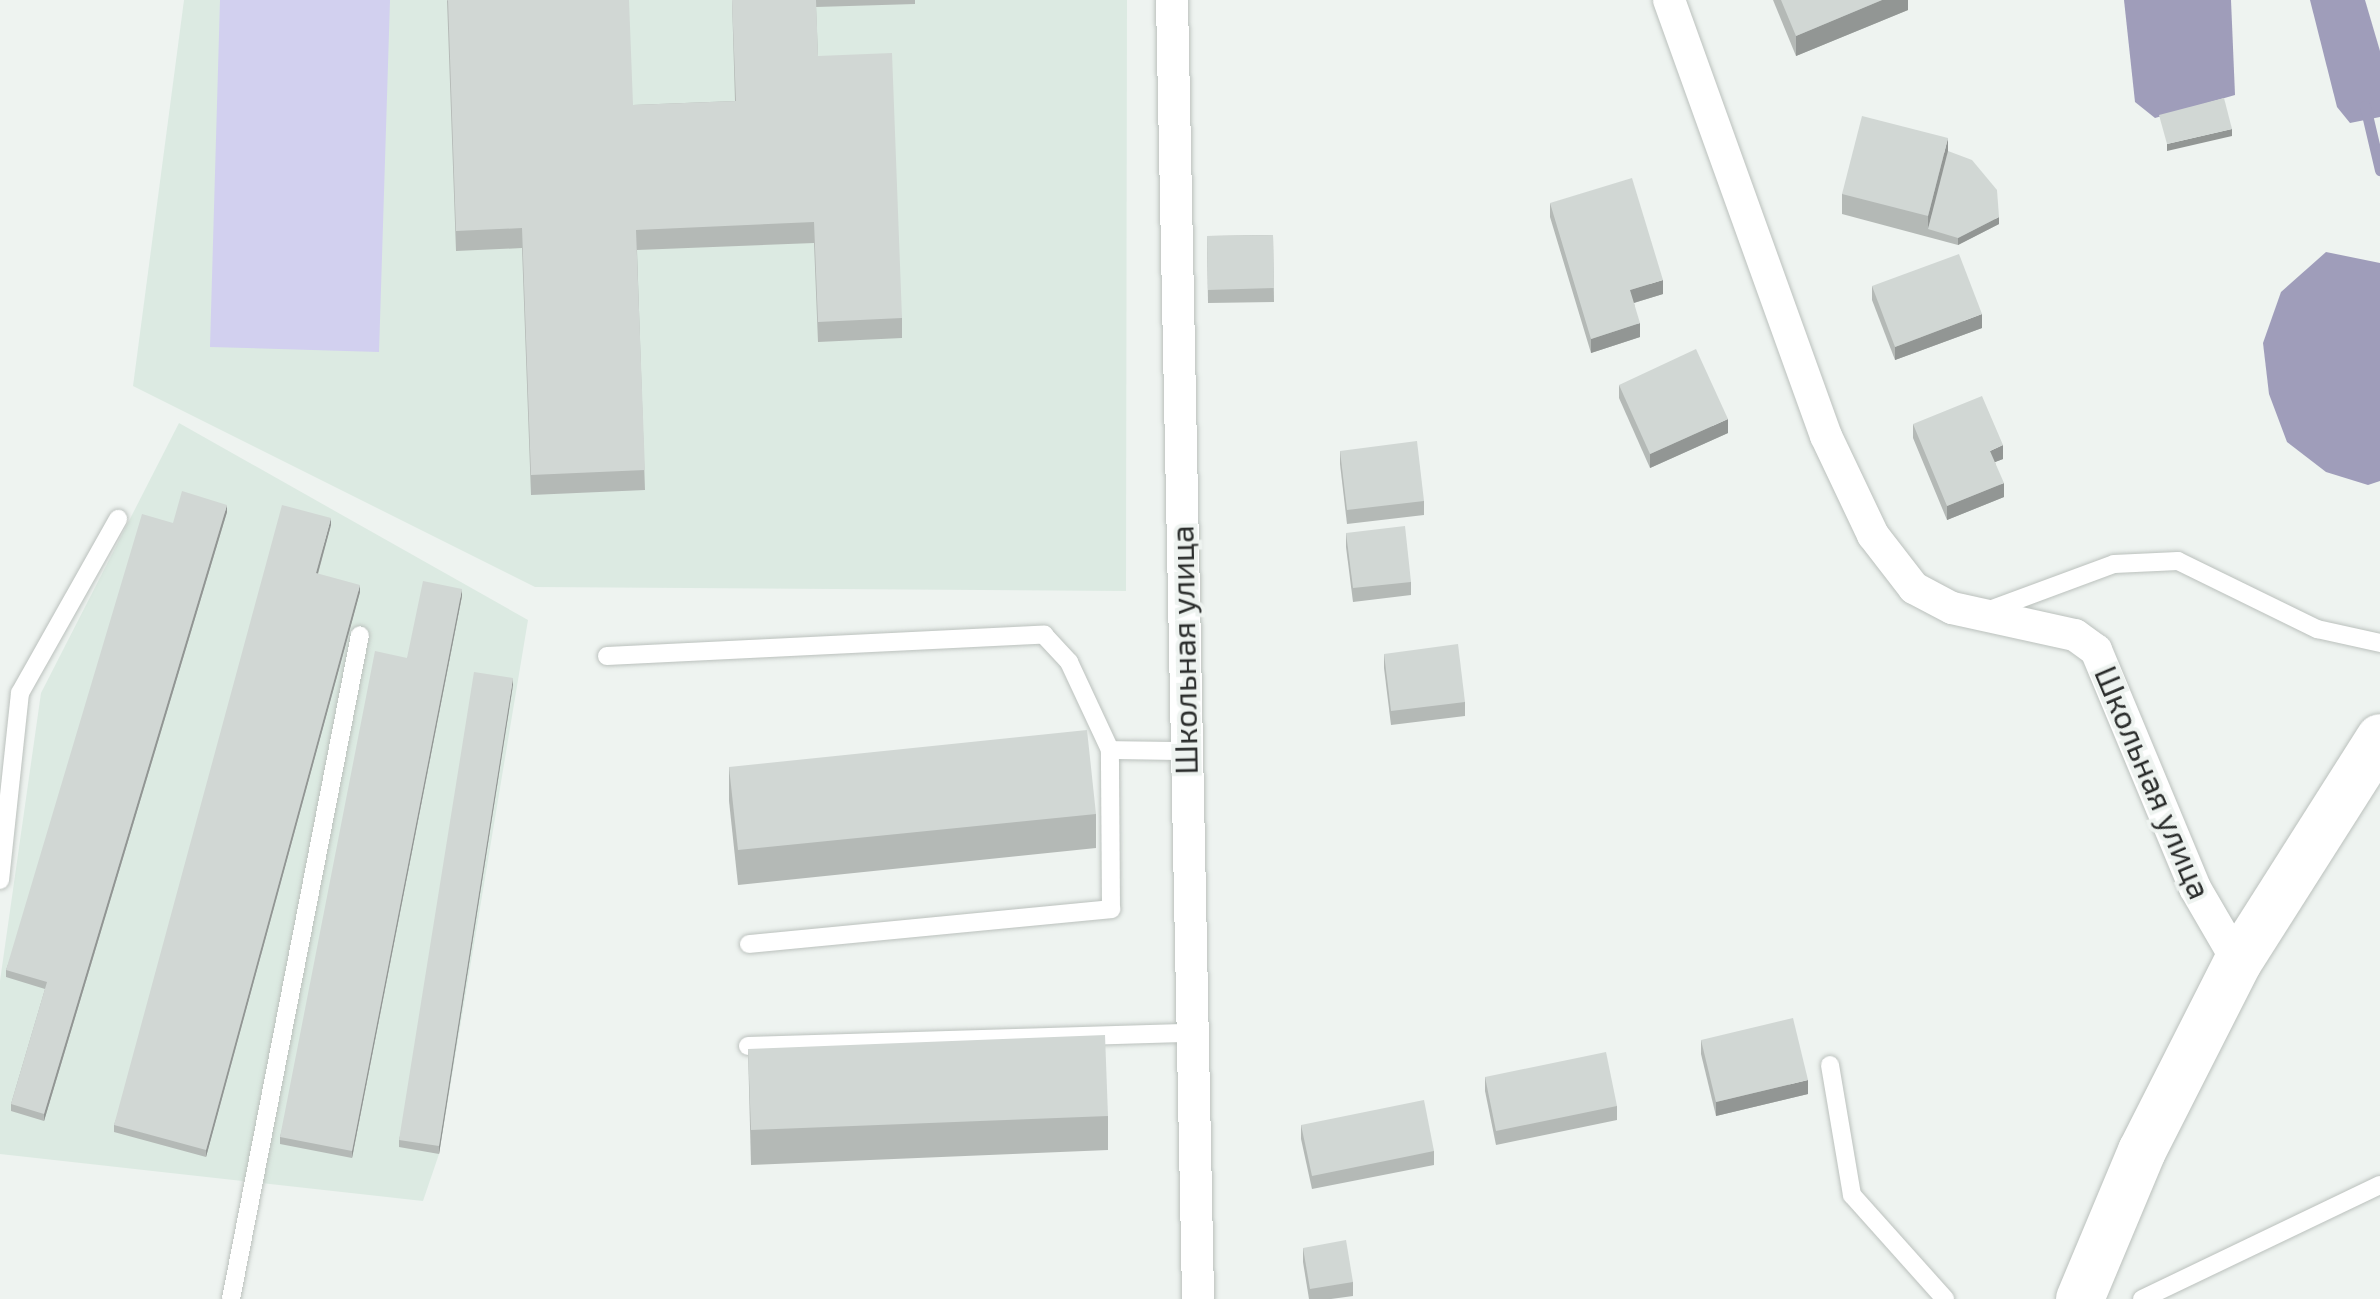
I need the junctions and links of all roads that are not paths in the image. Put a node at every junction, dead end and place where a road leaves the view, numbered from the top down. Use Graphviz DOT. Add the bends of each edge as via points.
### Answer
graph roads {
  1 [pos="1172,0"];
  2 [pos="1669,0"];
  3 [pos="118,519"];
  4 [pos="1979,614"];
  5 [pos="360,636"];
  6 [pos="2380,643"];
  7 [pos="607,656"];
  8 [pos="2380,738"];
  9 [pos="1110,750"];
  10 [pos="1184,751"];
  11 [pos="0,880"];
  12 [pos="749,944"];
  13 [pos="2238,962"];
  14 [pos="1191,1032"];
  15 [pos="748,1046"];
  16 [pos="1830,1065"];
  17 [pos="2380,1185"];
  18 [pos="231,1299"];
  19 [pos="1198,1299"];
  20 [pos="1946,1299"];
  21 [pos="2080,1299"];
  22 [pos="2142,1299"];
  1 -- 10 [label="street, Школьная улица"];
  2 -- 4 [label="street, Школьная улица" via="1826,436 1873,535 1914,588"];
  3 -- 11 [label="lane" via="20,693"];
  4 -- 6 [label="lane" via="2114,564 2178,561 2318,628"];
  4 -- 13 [label="street, Школьная улица" via="2075,635 2096,650 2195,888"];
  5 -- 18 [label="lane"];
  7 -- 9 [label="lane" via="1044,635 1069,662"];
  8 -- 13 [label="street"];
  9 -- 10 [label="lane"];
  9 -- 12 [label="lane" via="1111,909"];
  10 -- 14 [label="street, Школьная улица"];
  13 -- 21 [label="street" via="2142,1151"];
  14 -- 15 [label="lane"];
  14 -- 19 [label="street, Школьная улица"];
  16 -- 20 [label="lane" via="1852,1196"];
  17 -- 22 [label="lane"];
}
